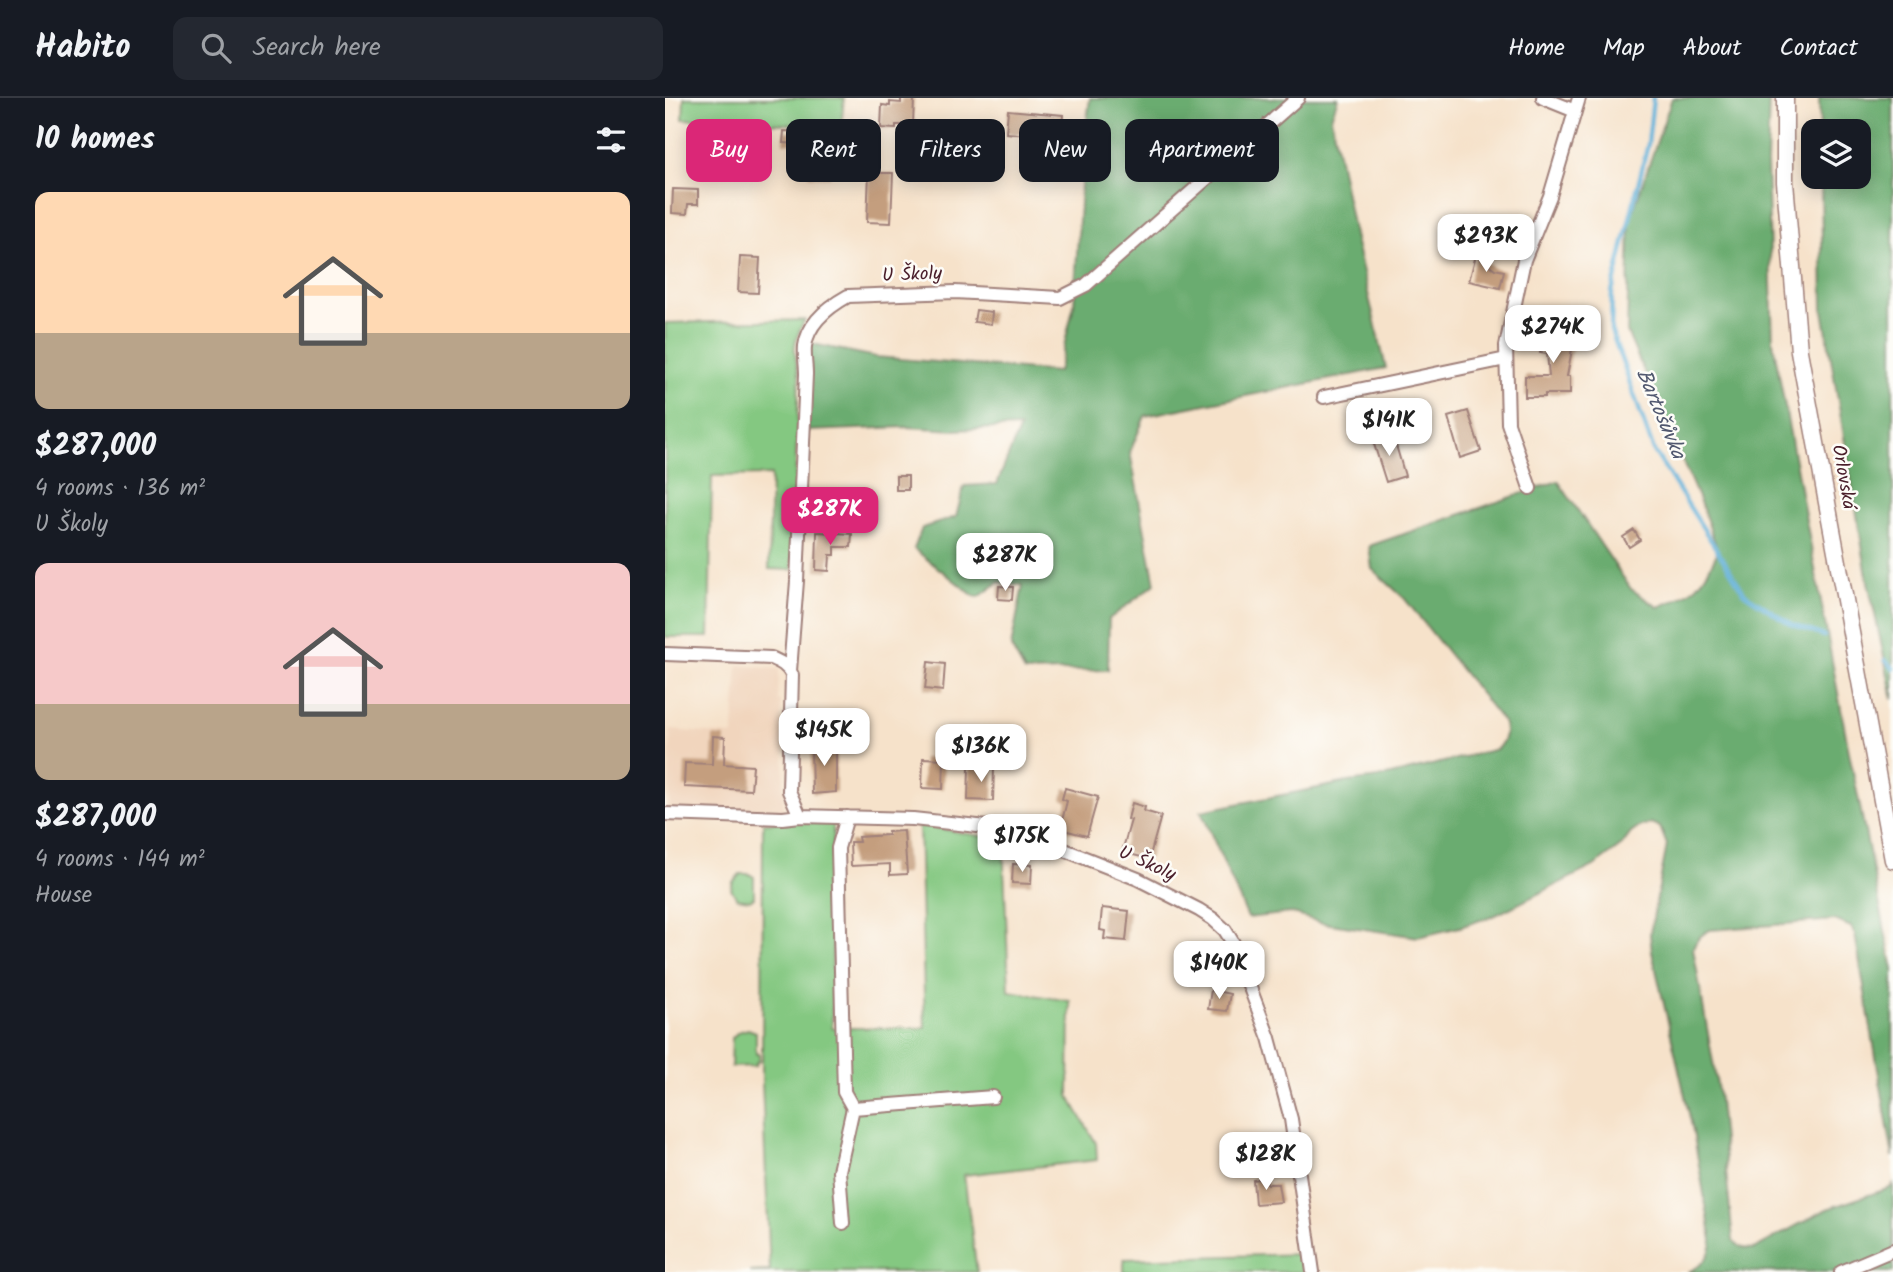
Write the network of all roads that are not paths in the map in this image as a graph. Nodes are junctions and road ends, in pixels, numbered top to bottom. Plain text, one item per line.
1 (1297, 98) edge
2 (1543, 98) edge
3 (1579, 98) edge
4 (1785, 98) edge
5 (1575, 111) junction
6 (1506, 359) junction
7 (1324, 397) dead end
8 (1530, 488) dead end
9 (665, 654) edge
10 (790, 671) junction
11 (665, 814) edge
12 (800, 816) junction
13 (847, 817) junction
14 (1893, 860) edge
15 (993, 1097) dead end
16 (853, 1108) junction
17 (843, 1223) dead end
18 (1893, 1250) edge
19 (1313, 1272) edge
20 (1841, 1272) edge

1 - 10 street, U Školy
2 - 5 street
3 - 5 street
4 - 14 street, Orlovská
5 - 6 street
6 - 7 street
6 - 8 street
9 - 10 street
10 - 12 street, U Školy
11 - 12 street
12 - 13 street, U Školy
13 - 16 street
13 - 19 street, U Školy
15 - 16 street
16 - 17 street
18 - 20 street

